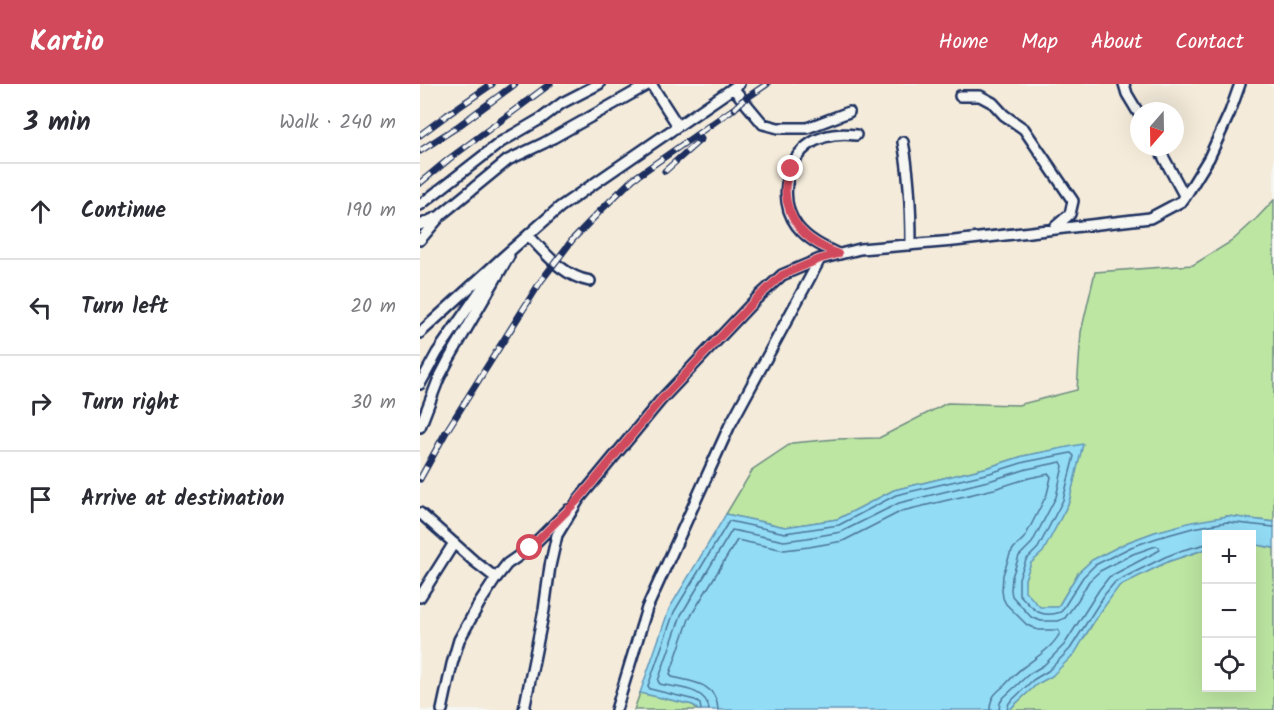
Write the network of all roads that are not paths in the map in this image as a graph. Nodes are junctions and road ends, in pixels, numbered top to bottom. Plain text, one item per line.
1 (599, 84) edge
2 (650, 84) edge
3 (1124, 84) edge
4 (1240, 84) edge
5 (736, 86) edge
6 (960, 96) dead end
7 (1132, 102) edge
8 (849, 112) dead end
9 (678, 126) junction
10 (856, 135) dead end
11 (903, 142) dead end
12 (1163, 156) edge
13 (1185, 196) junction
14 (420, 205) edge
15 (442, 214) junction
16 (420, 225) edge
17 (1055, 228) junction
18 (528, 235) junction
19 (420, 240) edge
20 (911, 245) junction
21 (515, 246) junction
22 (838, 254) junction
23 (505, 256) junction
24 (820, 259) junction
25 (590, 281) dead end
26 (420, 333) edge
27 (420, 384) edge
28 (420, 427) edge
29 (579, 499) junction
30 (420, 512) edge
31 (454, 543) junction
32 (496, 578) junction
33 (420, 597) edge
34 (442, 710) edge
35 (524, 710) edge
36 (616, 710) edge

1 - 14 lane
2 - 9 lane
2 - 15 lane
3 - 7 lane
4 - 13 lane
5 - 8 lane
5 - 9 lane
6 - 17 lane
9 - 18 lane
10 - 22 lane
11 - 20 lane
12 - 13 lane
13 - 17 lane
15 - 16 lane
15 - 19 lane
17 - 20 lane
18 - 21 lane
18 - 25 lane
20 - 22 lane
21 - 23 lane
21 - 28 lane
22 - 24 lane
23 - 26 lane
23 - 27 lane
24 - 29 lane
24 - 36 lane
29 - 32 lane
29 - 35 lane
30 - 31 lane
31 - 32 lane
31 - 33 lane
32 - 34 lane

